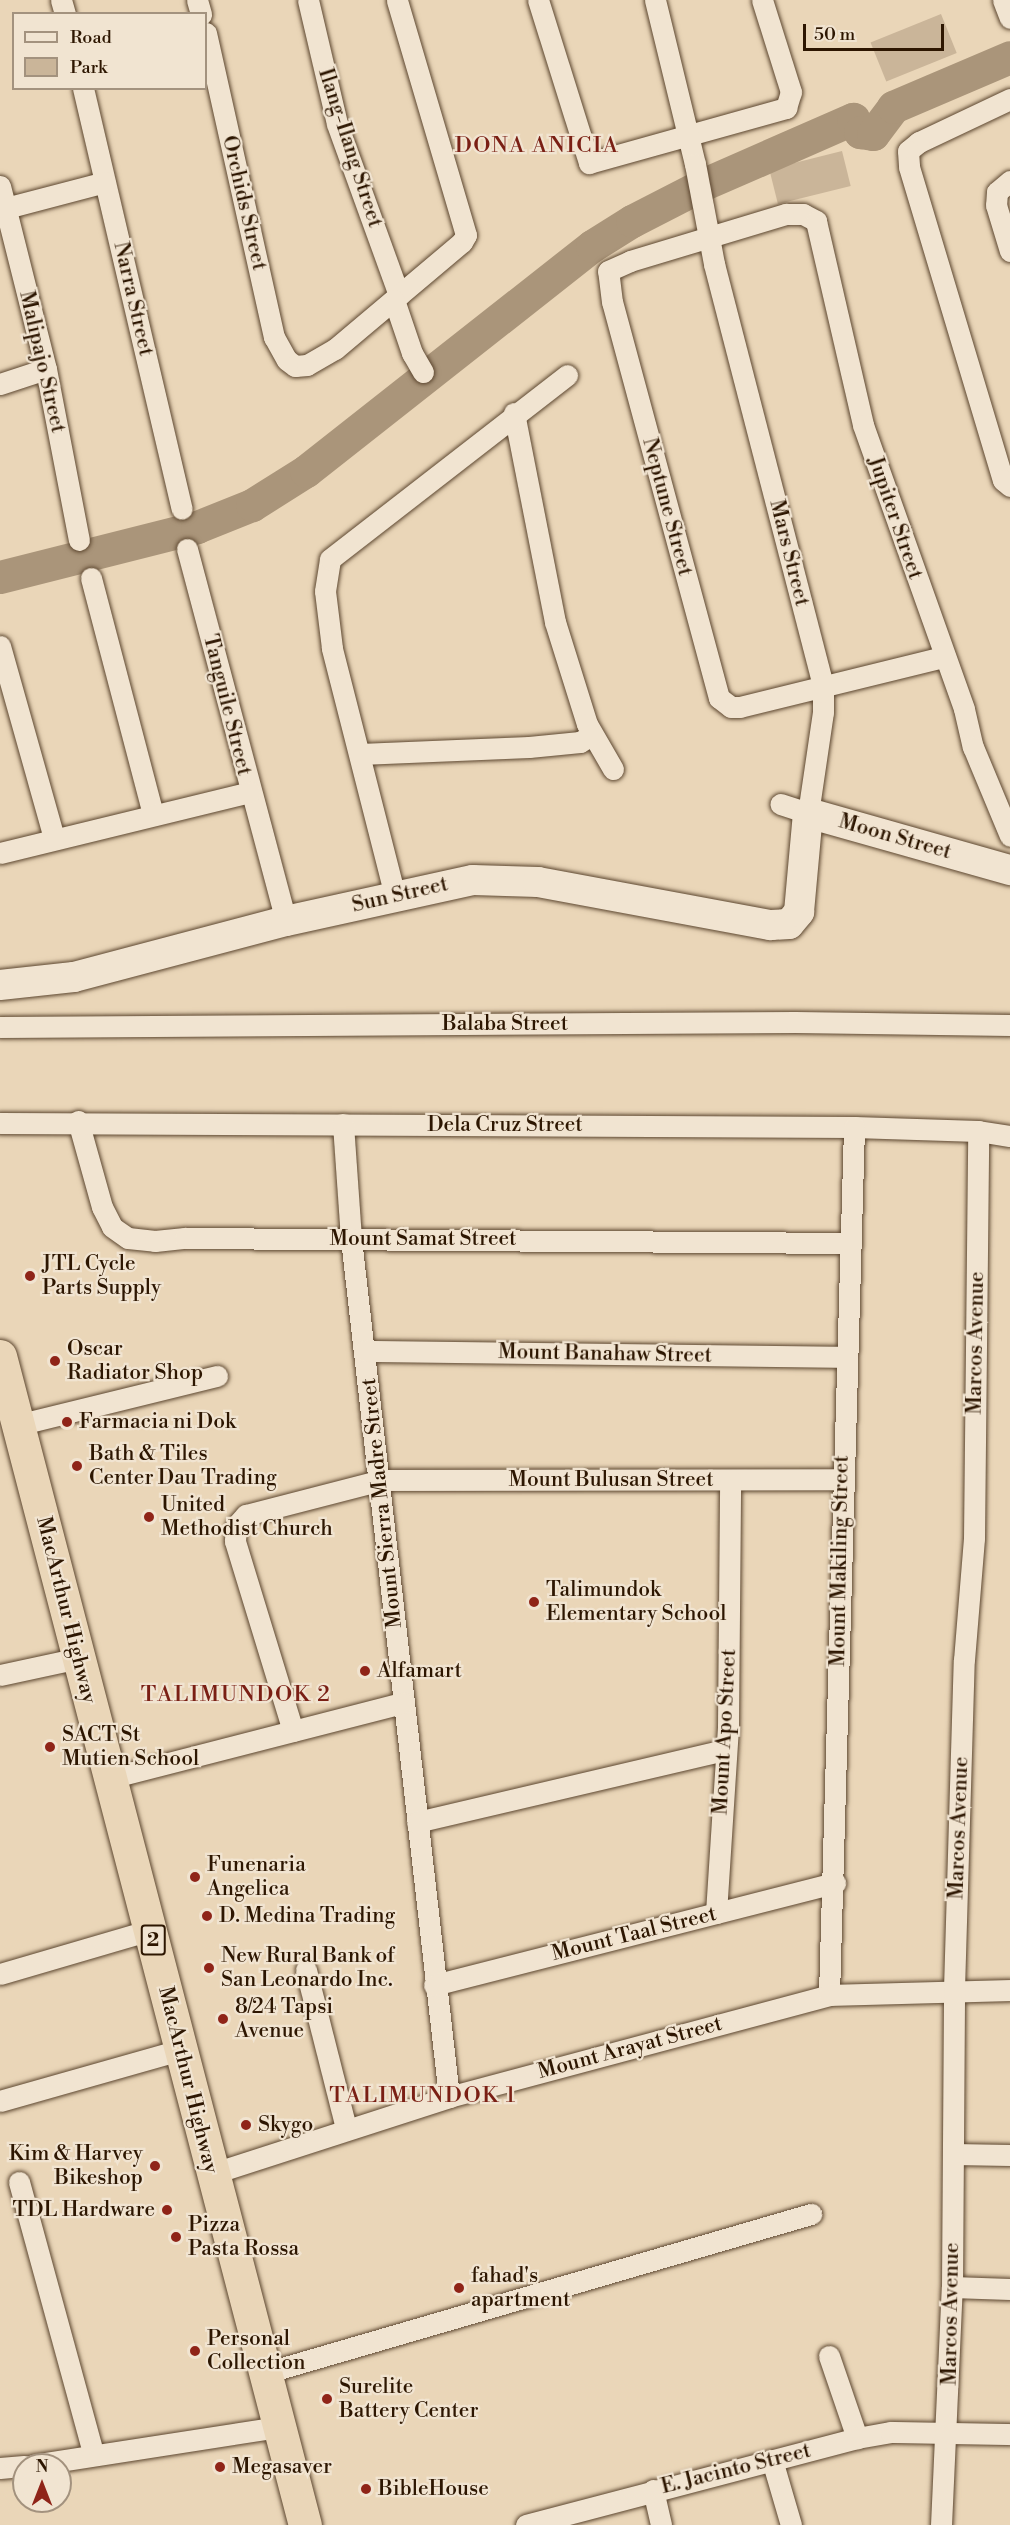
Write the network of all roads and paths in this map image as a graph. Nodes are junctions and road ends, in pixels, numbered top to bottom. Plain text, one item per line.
1 (308, 0) edge
2 (397, 0) edge
3 (538, 0) edge
4 (656, 0) edge
5 (762, 0) edge
6 (1004, 0) edge
7 (1010, 18) edge
8 (207, 37) edge
9 (83, 90) edge
10 (1010, 99) edge
11 (689, 135) junction
12 (1010, 181) edge
13 (105, 182) junction
14 (0, 186) edge
15 (6, 208) junction
16 (709, 237) junction
17 (1010, 251) edge
18 (397, 297) junction
19 (46, 369) junction
20 (423, 372) dead end
21 (567, 375) dead end
22 (0, 384) edge
23 (514, 412) junction
24 (1010, 486) edge
25 (182, 509) dead end
26 (78, 540) dead end
27 (187, 549) dead end
28 (92, 578) dead end
29 (0, 646) edge
30 (943, 657) junction
31 (823, 685) junction
32 (591, 735) junction
33 (360, 754) junction
34 (613, 769) dead end
35 (250, 792) junction
36 (780, 804) dead end
37 (808, 813) junction
38 (153, 814) junction
39 (1010, 836) edge
40 (54, 838) junction
41 (0, 853) edge
42 (1010, 870) edge
43 (395, 896) junction
44 (799, 912) joint
45 (286, 921) junction
46 (0, 985) edge
47 (1010, 1025) edge
48 (0, 1027) edge
49 (78, 1121) junction
50 (0, 1123) edge
51 (343, 1124) junction
52 (854, 1127) junction
53 (978, 1131) junction
54 (1010, 1136) edge
55 (351, 1239) junction
56 (850, 1243) junction
57 (366, 1351) junction
58 (0, 1356) edge
59 (845, 1357) junction
60 (217, 1376) dead end
61 (17, 1425) junction
62 (841, 1479) junction
63 (381, 1480) junction
64 (730, 1480) junction
65 (79, 1658) junction
66 (0, 1675) edge
67 (403, 1703) junction
68 (292, 1731) junction
69 (725, 1750) junction
70 (110, 1778) junction
71 (417, 1822) junction
72 (835, 1883) junction
73 (716, 1913) junction
74 (150, 1930) junction
75 (306, 1970) dead end
76 (0, 1974) edge
77 (434, 1985) junction
78 (954, 1989) junction
79 (1010, 1990) edge
80 (829, 1995) junction
81 (180, 2050) junction
82 (449, 2097) junction
83 (0, 2101) edge
84 (346, 2128) junction
85 (953, 2154) junction
86 (1010, 2155) edge
87 (211, 2174) junction
88 (19, 2182) dead end
89 (811, 2214) dead end
90 (952, 2287) junction
91 (1010, 2289) edge
92 (829, 2356) dead end
93 (264, 2373) junction
94 (279, 2427) junction
95 (948, 2433) junction
96 (1010, 2434) edge
97 (857, 2438) junction
98 (93, 2453) junction
99 (72, 2457) edge
100 (772, 2460) junction
101 (653, 2490) junction
102 (305, 2525) edge
103 (526, 2525) edge
104 (661, 2525) edge
105 (791, 2525) edge
106 (941, 2525) edge

1 - 18 street, Ilang-Ilang Street
2 - 18 street
3 - 11 street
4 - 11 street, Mars Street
5 - 11 street
6 - 7 street
8 - 18 street, Orchids Street
9 - 13 street, Narra Street
10 - 24 street
11 - 16 street, Mars Street
12 - 17 street
13 - 15 street
13 - 25 street, Narra Street
14 - 15 street, Malipajo Street
15 - 19 street, Malipajo Street
16 - 30 street, Jupiter Street
16 - 31 street, Mars Street
16 - 31 street, Neptune Street
18 - 20 street, Ilang-Ilang Street
19 - 22 street
19 - 26 street, Malipajo Street
21 - 23 street
23 - 32 street
23 - 33 street
27 - 35 street, Tanguile Street
28 - 38 street
29 - 40 street
30 - 31 street
30 - 39 street, Jupiter Street
31 - 37 street, Mars Street
32 - 33 street
32 - 34 street
33 - 43 street
35 - 38 street
35 - 45 street, Tanguile Street
36 - 37 street, Moon Street
37 - 42 street, Moon Street
37 - 44 street, Mars Street
38 - 40 street
40 - 41 street
43 - 44 street, Sun Street
43 - 45 street, Sun Street
45 - 46 street, Sun Street
47 - 48 street, Balaba Street
49 - 50 street, Dela Cruz Street
49 - 51 street, Dela Cruz Street
49 - 55 street, Mount Samat Street
51 - 52 street, Dela Cruz Street
51 - 55 street, Mount Sierra Madre Street
52 - 53 street, Dela Cruz Street
52 - 56 street, Mount Makiling Street
53 - 54 street, Dela Cruz Street
53 - 78 street, Marcos Avenue
55 - 56 street, Mount Samat Street
55 - 57 street, Mount Sierra Madre Street
56 - 59 street, Mount Makiling Street
57 - 59 street, Mount Banahaw Street
57 - 63 street, Mount Sierra Madre Street
58 - 61 highway, MacArthur Highway / 2
59 - 62 street, Mount Makiling Street
60 - 61 street
61 - 65 highway, MacArthur Highway / 2
62 - 64 street, Mount Bulusan Street
62 - 72 street, Mount Makiling Street
63 - 64 street, Mount Bulusan Street
63 - 67 street, Mount Sierra Madre Street
63 - 68 street, Mount Bulusan Street
64 - 69 street, Mount Apo Street
65 - 66 street
65 - 70 highway, MacArthur Highway / 2
67 - 68 street
67 - 71 street, Mount Sierra Madre Street
68 - 70 street
69 - 71 street
69 - 73 street, Mount Apo Street
70 - 74 highway, MacArthur Highway / 2
71 - 77 street, Mount Sierra Madre Street
72 - 73 street, Mount Taal Street
72 - 80 street, Mount Makiling Street
73 - 77 street, Mount Taal Street
74 - 76 street
74 - 81 highway, MacArthur Highway / 2
75 - 84 street
77 - 82 street, Mount Sierra Madre Street
78 - 79 street, Mount Arayat Street
78 - 80 street, Mount Arayat Street
78 - 85 street, Marcos Avenue
80 - 82 street, Mount Arayat Street
81 - 83 street
81 - 87 highway, MacArthur Highway / 2
82 - 84 street, Mount Arayat Street
84 - 87 street, Mount Arayat Street
85 - 86 street
85 - 90 street, Marcos Avenue
87 - 93 highway, MacArthur Highway / 2
88 - 98 street
89 - 93 street
90 - 91 street
90 - 95 street, Marcos Avenue
92 - 97 street
93 - 94 highway, MacArthur Highway / 2
94 - 98 street
94 - 102 highway, MacArthur Highway / 2
95 - 96 street, E. Jacinto Street
95 - 97 street, E. Jacinto Street
95 - 106 street, Marcos Avenue
97 - 100 street, E. Jacinto Street
98 - 99 street
100 - 101 street, E. Jacinto Street
100 - 105 street
101 - 103 street, E. Jacinto Street
101 - 104 street

